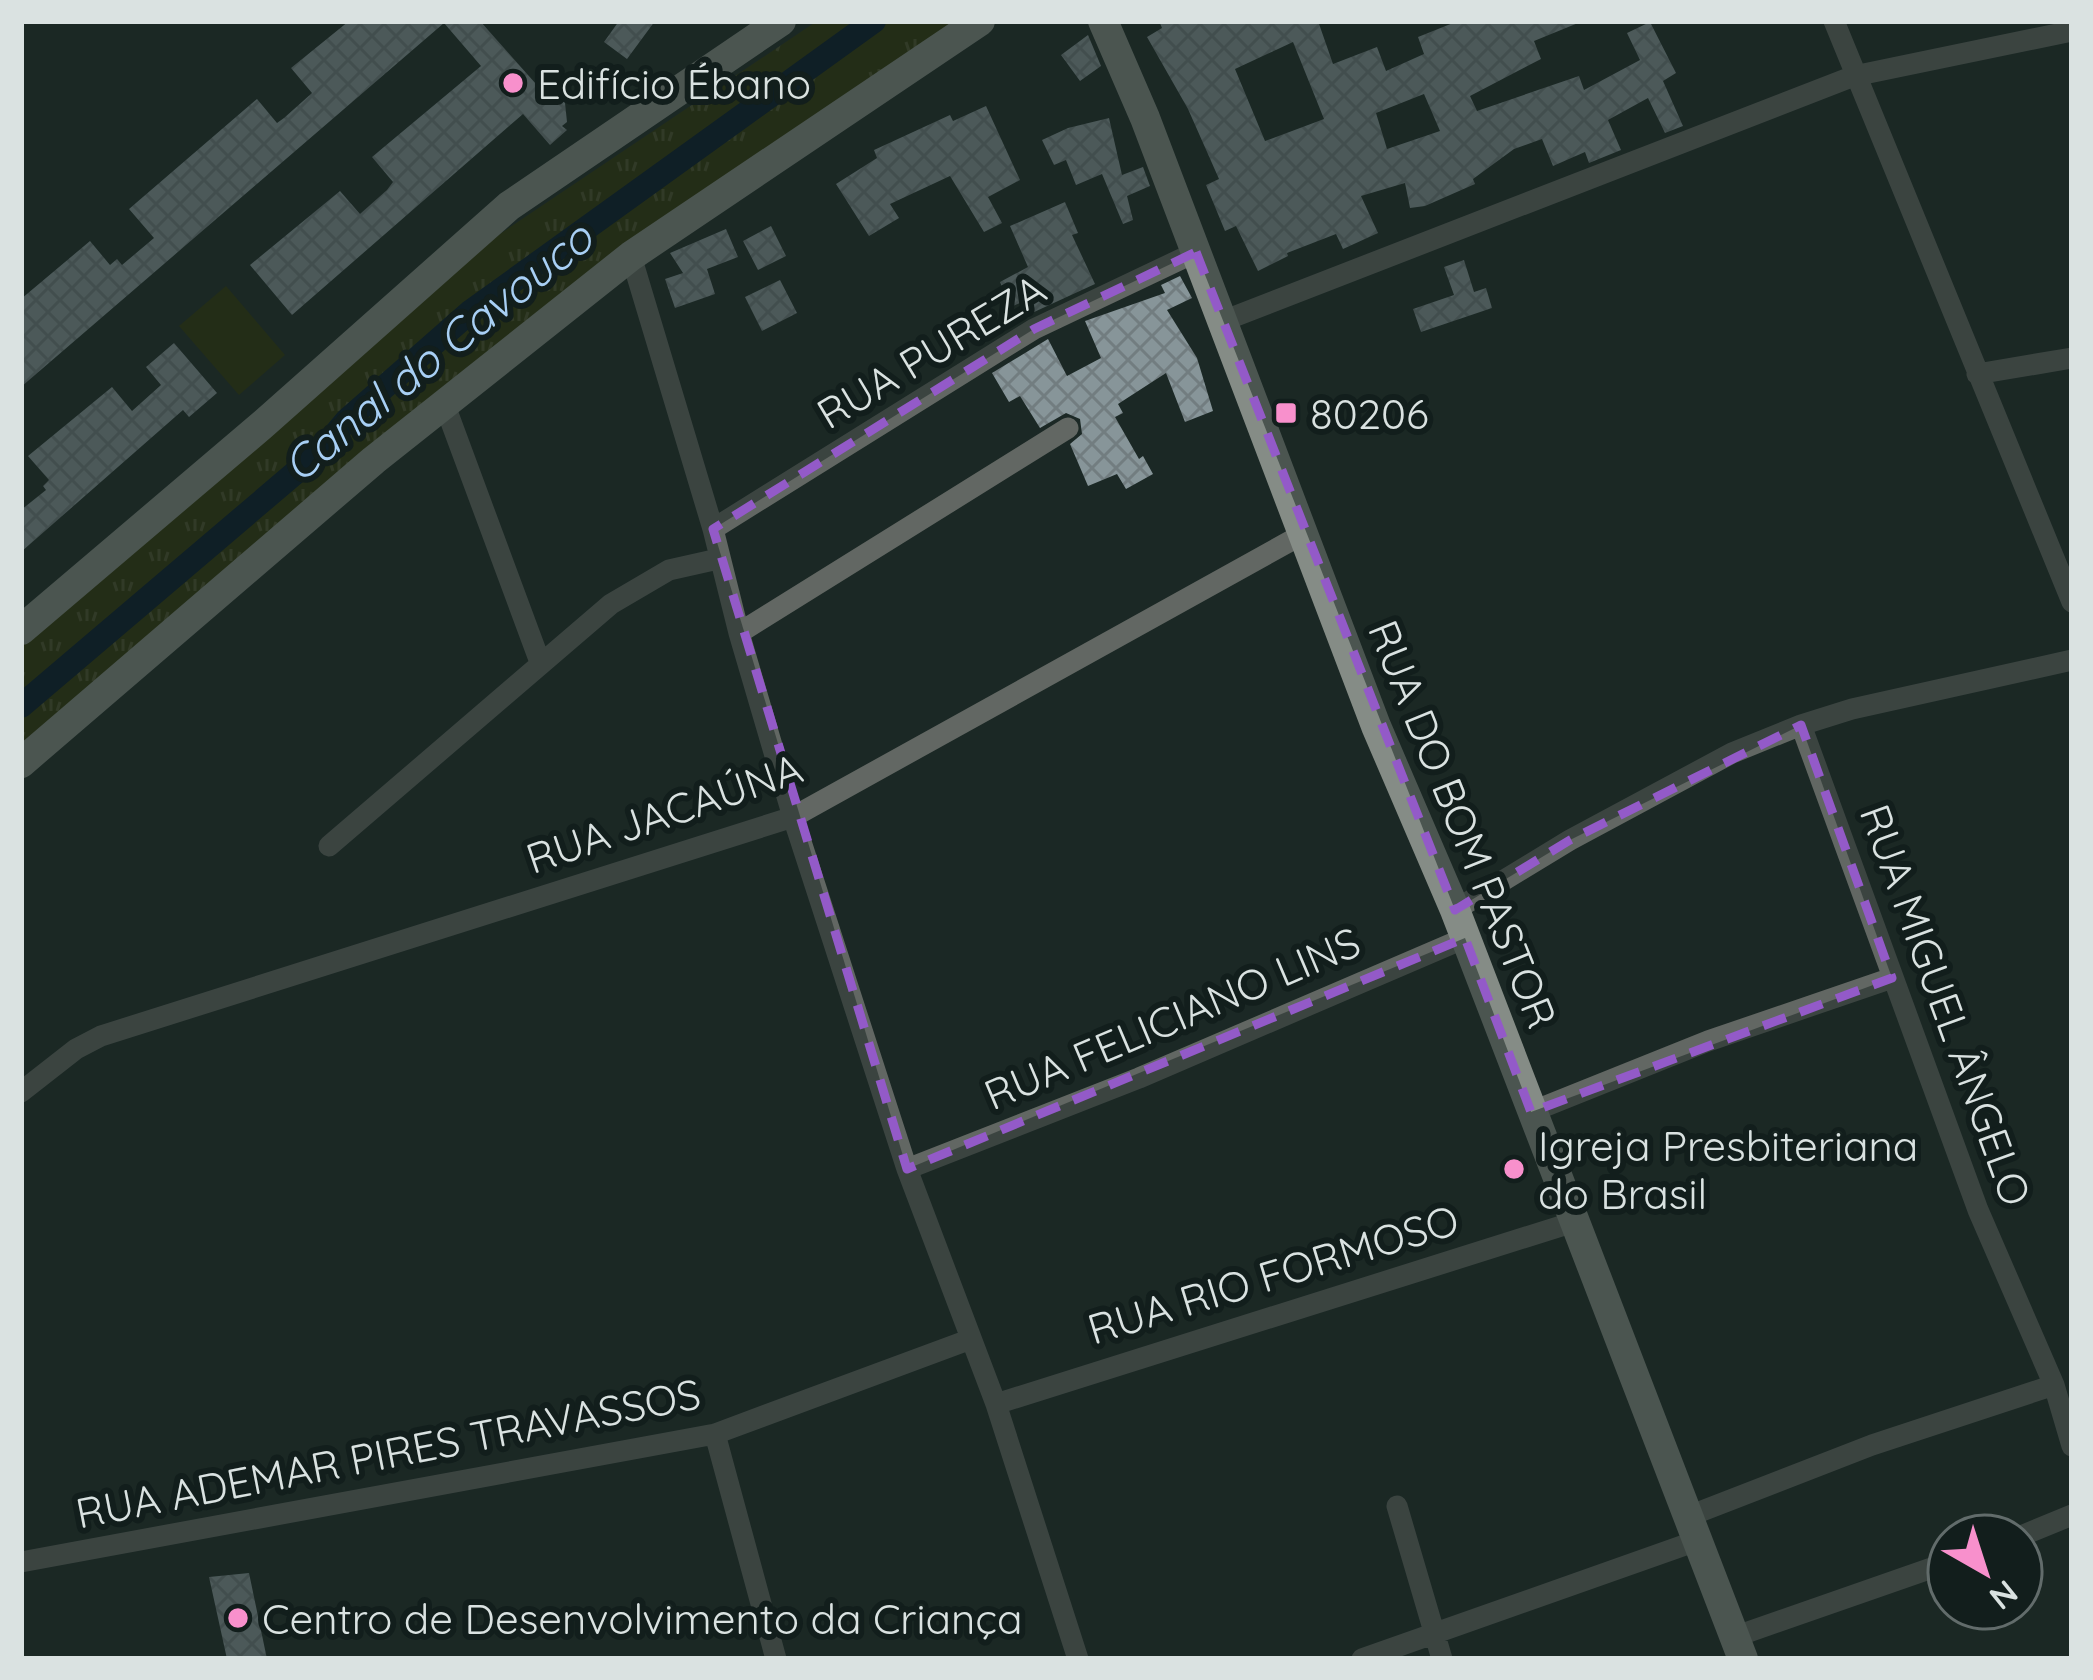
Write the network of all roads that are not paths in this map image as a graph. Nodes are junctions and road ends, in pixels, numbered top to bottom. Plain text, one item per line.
1 (781, 21) edge
2 (980, 21) edge
3 (1103, 21) edge
4 (1834, 21) edge
5 (2072, 31) edge
6 (1854, 76) junction
7 (1196, 252) junction
8 (631, 256) junction
9 (1223, 322) junction
10 (2072, 358) edge
11 (1977, 374) junction
12 (444, 403) junction
13 (1068, 428) dead end
14 (713, 529) junction
15 (1303, 534) junction
16 (718, 559) junction
17 (2072, 602) edge
18 (21, 630) edge
19 (739, 633) junction
20 (2072, 660) edge
21 (540, 662) junction
22 (1801, 725) junction
23 (21, 763) edge
24 (793, 818) junction
25 (329, 846) dead end
26 (1460, 924) junction
27 (1892, 979) junction
28 (21, 1092) edge
29 (1531, 1112) junction
30 (908, 1169) junction
31 (1574, 1222) junction
32 (971, 1339) junction
33 (2054, 1385) junction
34 (996, 1404) junction
35 (715, 1434) junction
36 (2072, 1446) edge
37 (1397, 1506) dead end
38 (1694, 1528) junction
39 (21, 1562) edge
40 (1925, 1572) edge
41 (1434, 1636) junction
42 (1738, 1648) edge
43 (776, 1659) edge
44 (1078, 1659) edge
45 (1362, 1659) edge
46 (1442, 1659) edge

1 - 18 street
2 - 8 street
3 - 7 street, RUA DO BOM PASTOR
4 - 6 street
5 - 6 street
6 - 9 street
6 - 11 street
7 - 9 street, RUA DO BOM PASTOR
7 - 14 street, RUA PUREZA
8 - 12 street
8 - 14 street
9 - 15 street, RUA DO BOM PASTOR
10 - 11 street
11 - 17 street
12 - 21 street
12 - 23 street
13 - 19 street
14 - 16 street
15 - 24 street, RUA JACAÚNA
15 - 26 street, RUA DO BOM PASTOR
16 - 19 street
16 - 21 street
19 - 24 street
20 - 22 street, RUA FELICIANO LINS
21 - 25 street
22 - 26 street, RUA FELICIANO LINS
22 - 27 street, RUA MIGUEL ÂNGELO
24 - 28 street, RUA JACAÚNA
24 - 30 street
26 - 29 street, RUA DO BOM PASTOR
26 - 30 street, RUA FELICIANO LINS
27 - 29 street
27 - 33 street, RUA MIGUEL ÂNGELO
29 - 31 street, RUA DO BOM PASTOR
30 - 32 street
31 - 34 street, RUA RIO FORMOSO
31 - 38 street, RUA DO BOM PASTOR
32 - 34 street
32 - 35 street, RUA ADEMAR PIRES TRAVASSOS
33 - 36 street, RUA MIGUEL ÂNGELO
33 - 38 street
34 - 44 street
35 - 39 street, RUA ADEMAR PIRES TRAVASSOS
35 - 43 street
37 - 41 street
38 - 41 street
38 - 42 street, RUA DO BOM PASTOR
40 - 42 street
41 - 45 street
41 - 46 street

